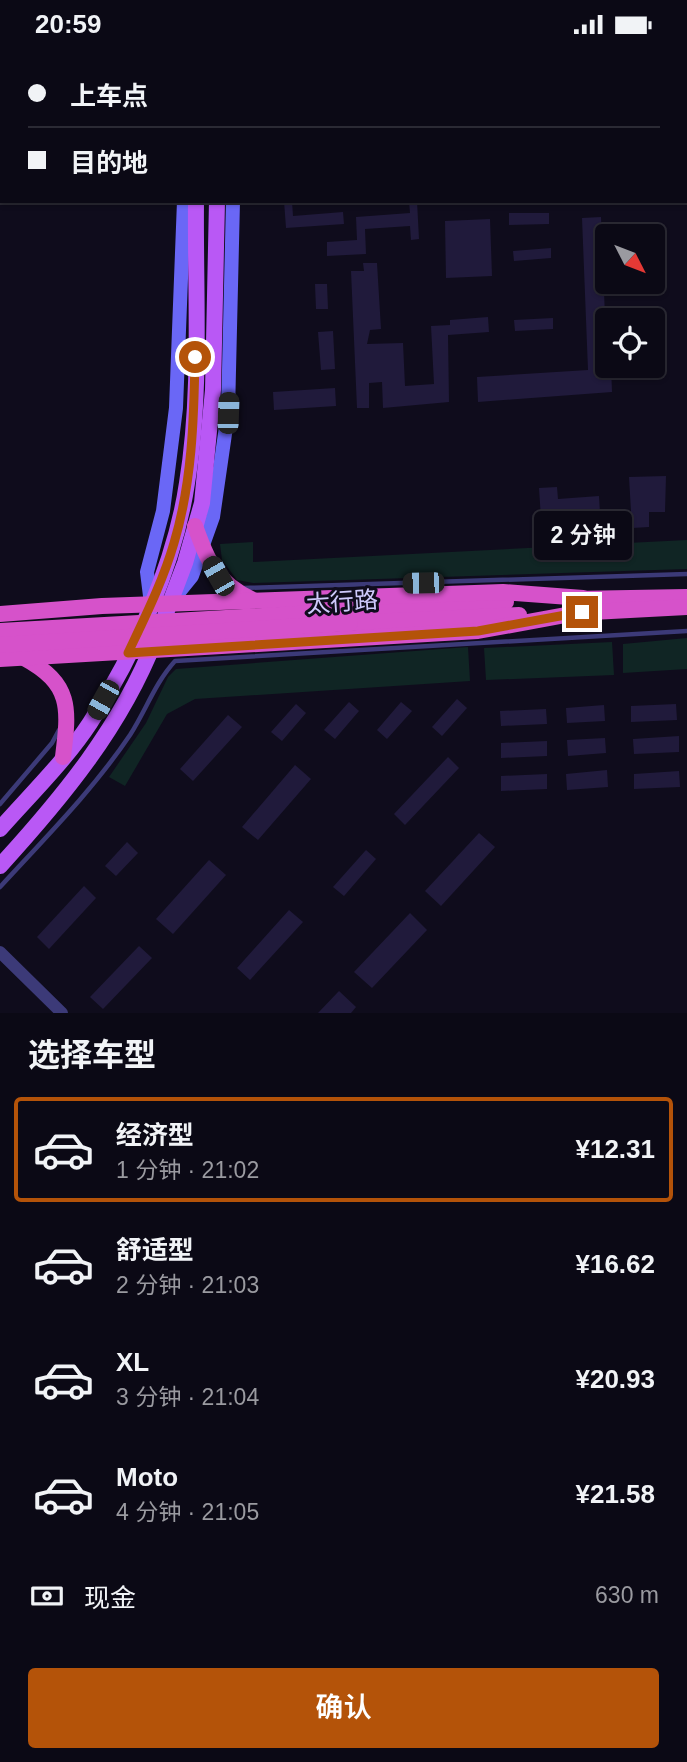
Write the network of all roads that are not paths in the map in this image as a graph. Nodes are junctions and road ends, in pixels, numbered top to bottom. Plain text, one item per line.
1 (184, 203) edge
2 (196, 203) edge
3 (217, 203) edge
4 (233, 203) edge
5 (195, 526) junction
6 (203, 545) junction
7 (687, 574) edge
8 (229, 589) junction
9 (687, 597) edge
10 (256, 601) junction
11 (151, 604) junction
12 (170, 604) junction
13 (582, 605) junction
14 (687, 607) edge
15 (0, 614) edge
16 (350, 617) junction
17 (0, 631) edge
18 (687, 631) edge
19 (0, 645) edge
20 (151, 652) junction
21 (128, 653) junction
22 (24, 658) junction
23 (0, 659) edge
24 (63, 695) junction
25 (63, 757) junction
26 (0, 804) edge
27 (0, 829) edge
28 (0, 866) edge
29 (0, 887) edge
30 (0, 952) edge
31 (62, 1013) edge

1 - 11 main road
2 - 11 main road
3 - 5 main road
4 - 6 main road
5 - 6 highway
5 - 12 main road
6 - 8 highway
6 - 12 main road
7 - 8 lane
8 - 10 highway
9 - 13 highway, 太行路
10 - 12 highway
10 - 13 highway
11 - 12 highway
11 - 15 highway
11 - 21 main road
12 - 20 main road
13 - 14 highway, 太行路
13 - 16 highway, 太行路
13 - 20 highway
16 - 17 highway, 太行路, bridge
16 - 19 highway, 太行路, bridge
18 - 29 lane
20 - 21 highway
20 - 28 main road
21 - 22 highway
21 - 25 main road
22 - 23 highway
22 - 24 highway
24 - 25 highway
24 - 26 lane
25 - 27 main road
30 - 31 street

